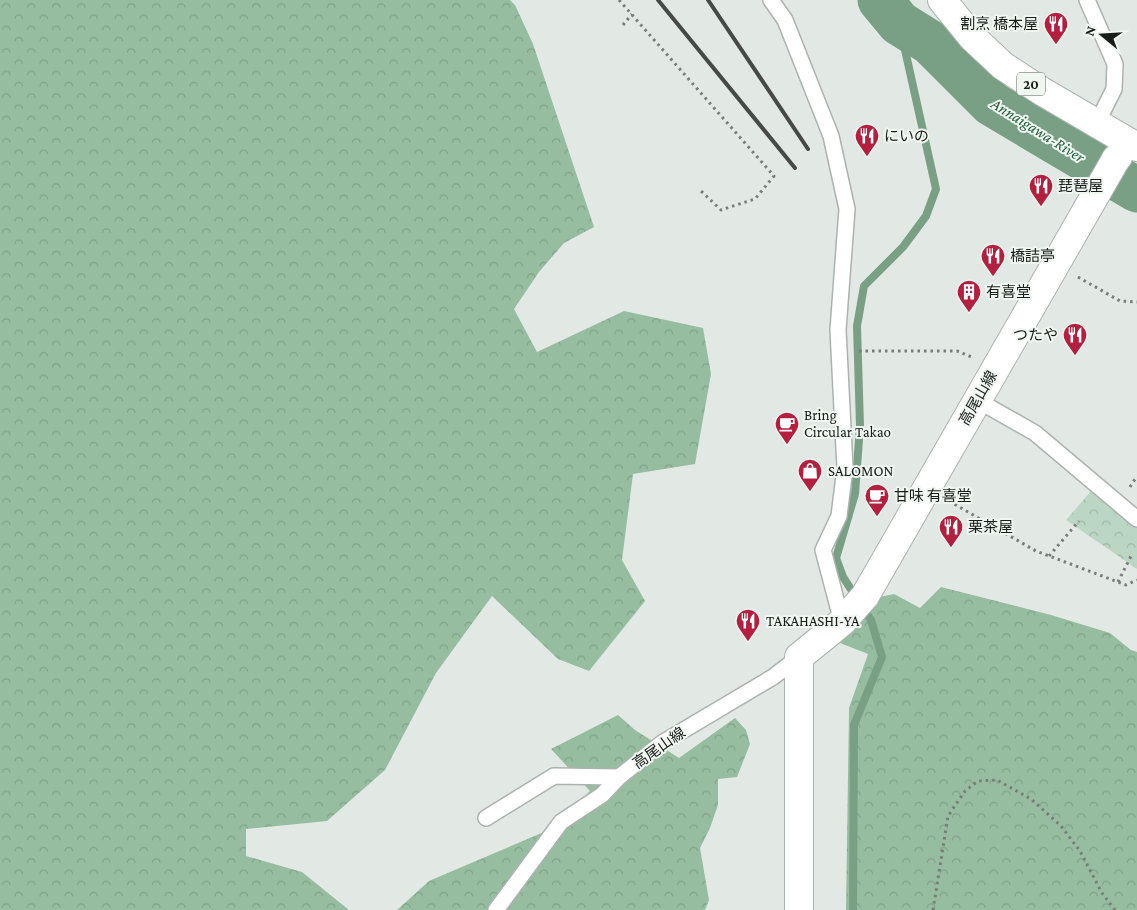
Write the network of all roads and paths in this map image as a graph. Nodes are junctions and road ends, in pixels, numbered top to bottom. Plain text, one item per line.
1 (619, 0) edge
2 (771, 0) edge
3 (942, 0) edge
4 (1088, 0) edge
5 (632, 14) junction
6 (623, 25) dead end
7 (1097, 123) junction
8 (1124, 151) edge
9 (700, 190) dead end
10 (1056, 264) junction
11 (1137, 302) edge
12 (875, 351) dead end
13 (996, 367) junction
14 (977, 400) junction
15 (926, 488) junction
16 (1137, 519) edge
17 (1079, 521) dead end
18 (1132, 554) dead end
19 (1049, 556) junction
20 (1137, 580) edge
21 (1118, 582) junction
22 (852, 610) junction
23 (799, 658) junction
24 (619, 777) junction
25 (486, 818) dead end
26 (496, 910) edge
27 (799, 910) edge
28 (934, 910) edge
29 (1115, 910) edge

1 - 5 path
2 - 22 lane
3 - 7 main road, 20
4 - 7 lane
5 - 6 path
5 - 9 path
7 - 8 main road, 20
8 - 10 main road, 高尾山線
10 - 11 path
10 - 13 main road, 高尾山線
12 - 13 path
13 - 14 main road, 高尾山線
14 - 15 main road, 高尾山線
14 - 16 lane
15 - 19 path
15 - 22 main road, 高尾山線
17 - 19 path
18 - 21 path
19 - 21 path
20 - 21 path
22 - 23 main road, 高尾山線
23 - 24 lane, 高尾山線
23 - 27 main road
24 - 25 lane
24 - 26 lane, 高尾山線
28 - 29 path

